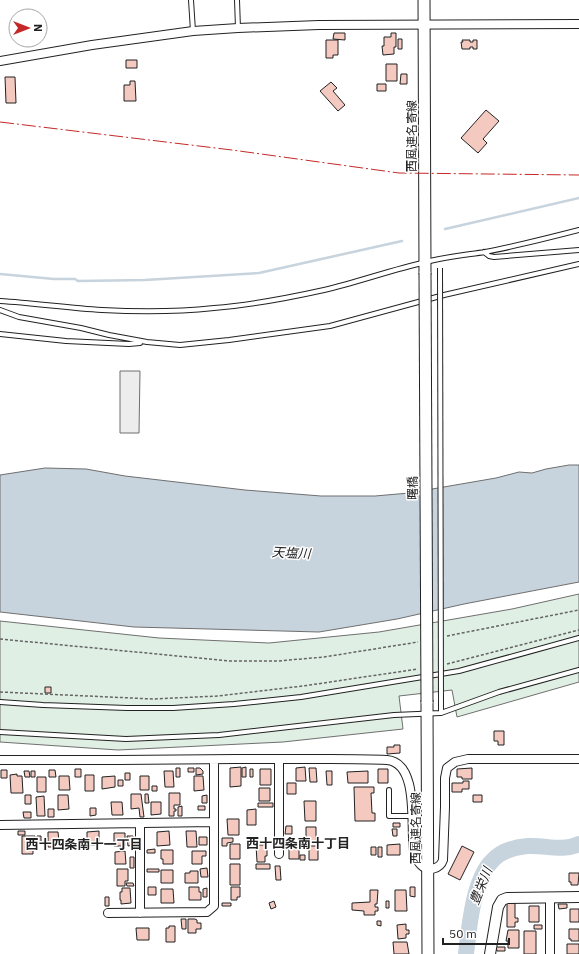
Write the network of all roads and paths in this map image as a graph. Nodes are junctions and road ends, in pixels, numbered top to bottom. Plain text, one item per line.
1 (191, 0) edge
2 (237, 0) edge
3 (424, 0) edge
4 (424, 24) junction
5 (579, 24) edge
6 (238, 28) junction
7 (193, 32) junction
8 (0, 62) edge
9 (579, 230) edge
10 (579, 250) edge
11 (484, 252) junction
12 (440, 258) junction
13 (579, 264) edge
14 (424, 267) junction
15 (0, 301) edge
16 (0, 310) edge
17 (0, 334) edge
18 (147, 342) junction
19 (579, 610) edge
20 (579, 630) edge
21 (447, 636) dead end
22 (579, 638) edge
23 (0, 639) edge
24 (420, 642) dead end
25 (442, 664) dead end
26 (420, 668) dead end
27 (579, 670) edge
28 (0, 692) edge
29 (0, 702) edge
30 (427, 708) junction
31 (441, 713) junction
32 (0, 732) edge
33 (279, 759) junction
34 (579, 759) edge
35 (0, 760) edge
36 (214, 760) junction
37 (388, 790) dead end
38 (412, 816) junction
39 (214, 822) junction
40 (140, 823) junction
41 (0, 825) edge
42 (279, 854) dead end
43 (428, 869) junction
44 (550, 898) junction
45 (579, 898) edge
46 (108, 913) dead end
47 (140, 913) junction
48 (428, 954) edge
49 (490, 954) edge
50 (550, 954) edge

1 - 7 lane
2 - 6 lane
3 - 4 main road, 西風連名寄線
4 - 5 street
4 - 6 street
4 - 14 main road, 西風連名寄線
6 - 7 street
7 - 8 street
9 - 11 lane
10 - 11 lane
11 - 12 lane
12 - 14 lane
12 - 31 lane, bridge
13 - 18 lane
14 - 15 lane
14 - 30 main road, 曙橋, bridge
16 - 18 lane
17 - 18 lane
19 - 21 path
20 - 25 path
22 - 29 lane
23 - 24 path
26 - 28 path
27 - 31 lane
30 - 31 lane
30 - 32 lane
30 - 43 main road, 西風連名寄線
33 - 36 street
33 - 38 street
33 - 42 street
34 - 43 street
35 - 36 street
36 - 39 street
37 - 38 lane
38 - 43 street
39 - 40 street
39 - 47 street
40 - 41 street
40 - 47 street
43 - 48 main road, 西風連名寄線
44 - 45 street
44 - 49 street
44 - 50 street
46 - 47 street

